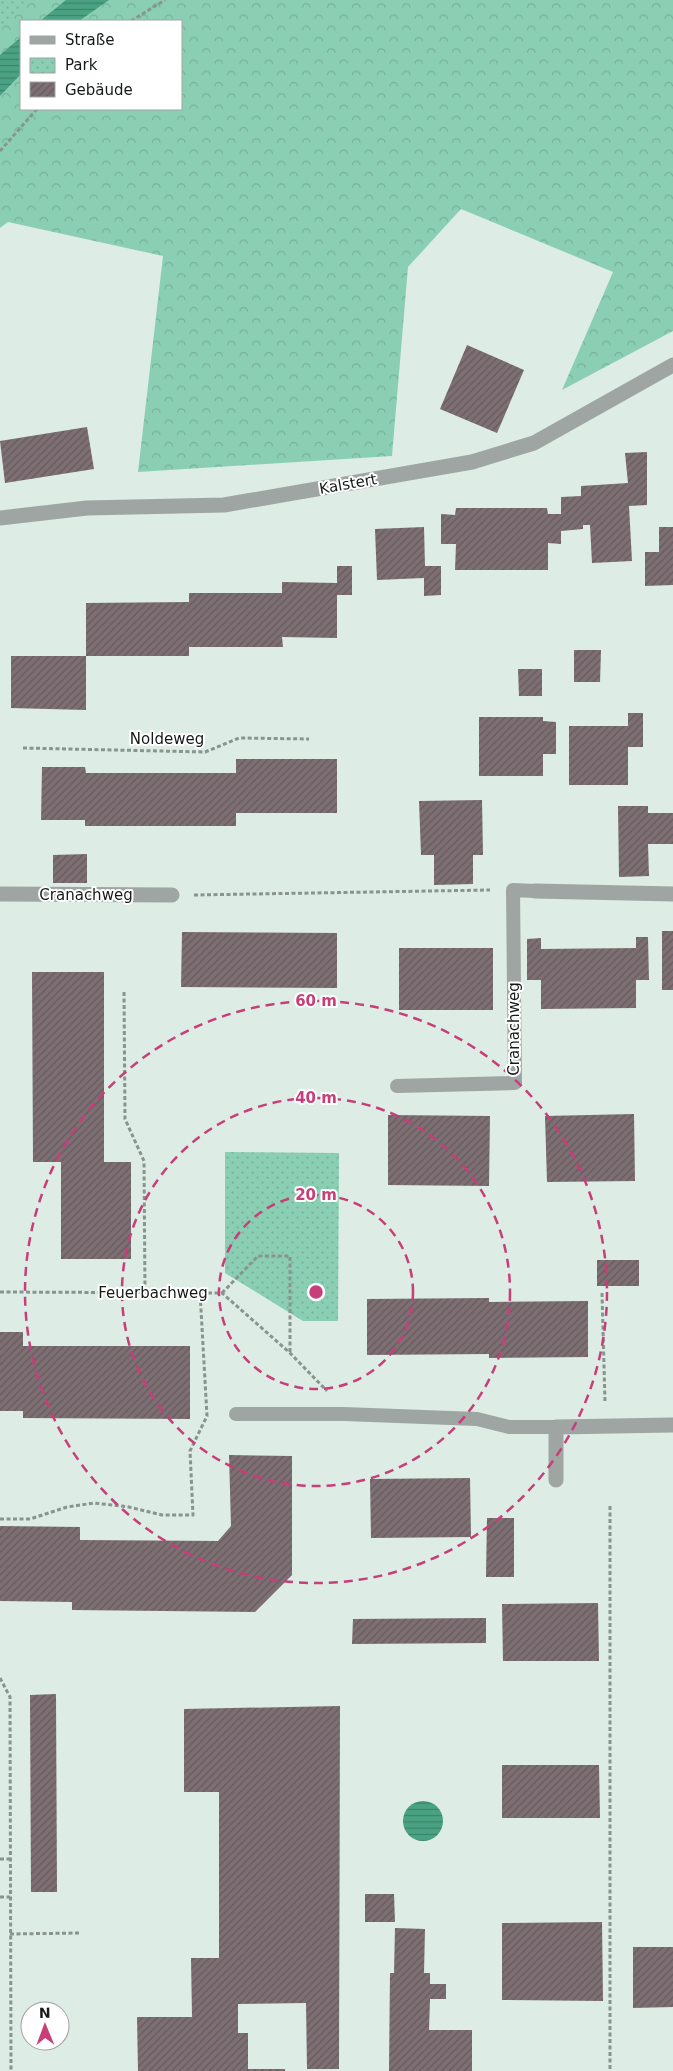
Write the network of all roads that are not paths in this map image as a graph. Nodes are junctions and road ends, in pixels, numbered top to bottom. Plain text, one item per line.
1 (673, 365) edge
2 (0, 518) edge
3 (535, 891) joint
4 (0, 894) edge
5 (673, 894) edge
6 (172, 895) road end
7 (397, 1086) dead end
8 (236, 1414) dead end
9 (673, 1425) edge
10 (556, 1427) junction
11 (556, 1480) dead end

1 - 2 street, Kalstert
3 - 5 street
3 - 7 lane, Cranachweg
4 - 6 street, Cranachweg
8 - 10 lane
9 - 10 street
10 - 11 street

